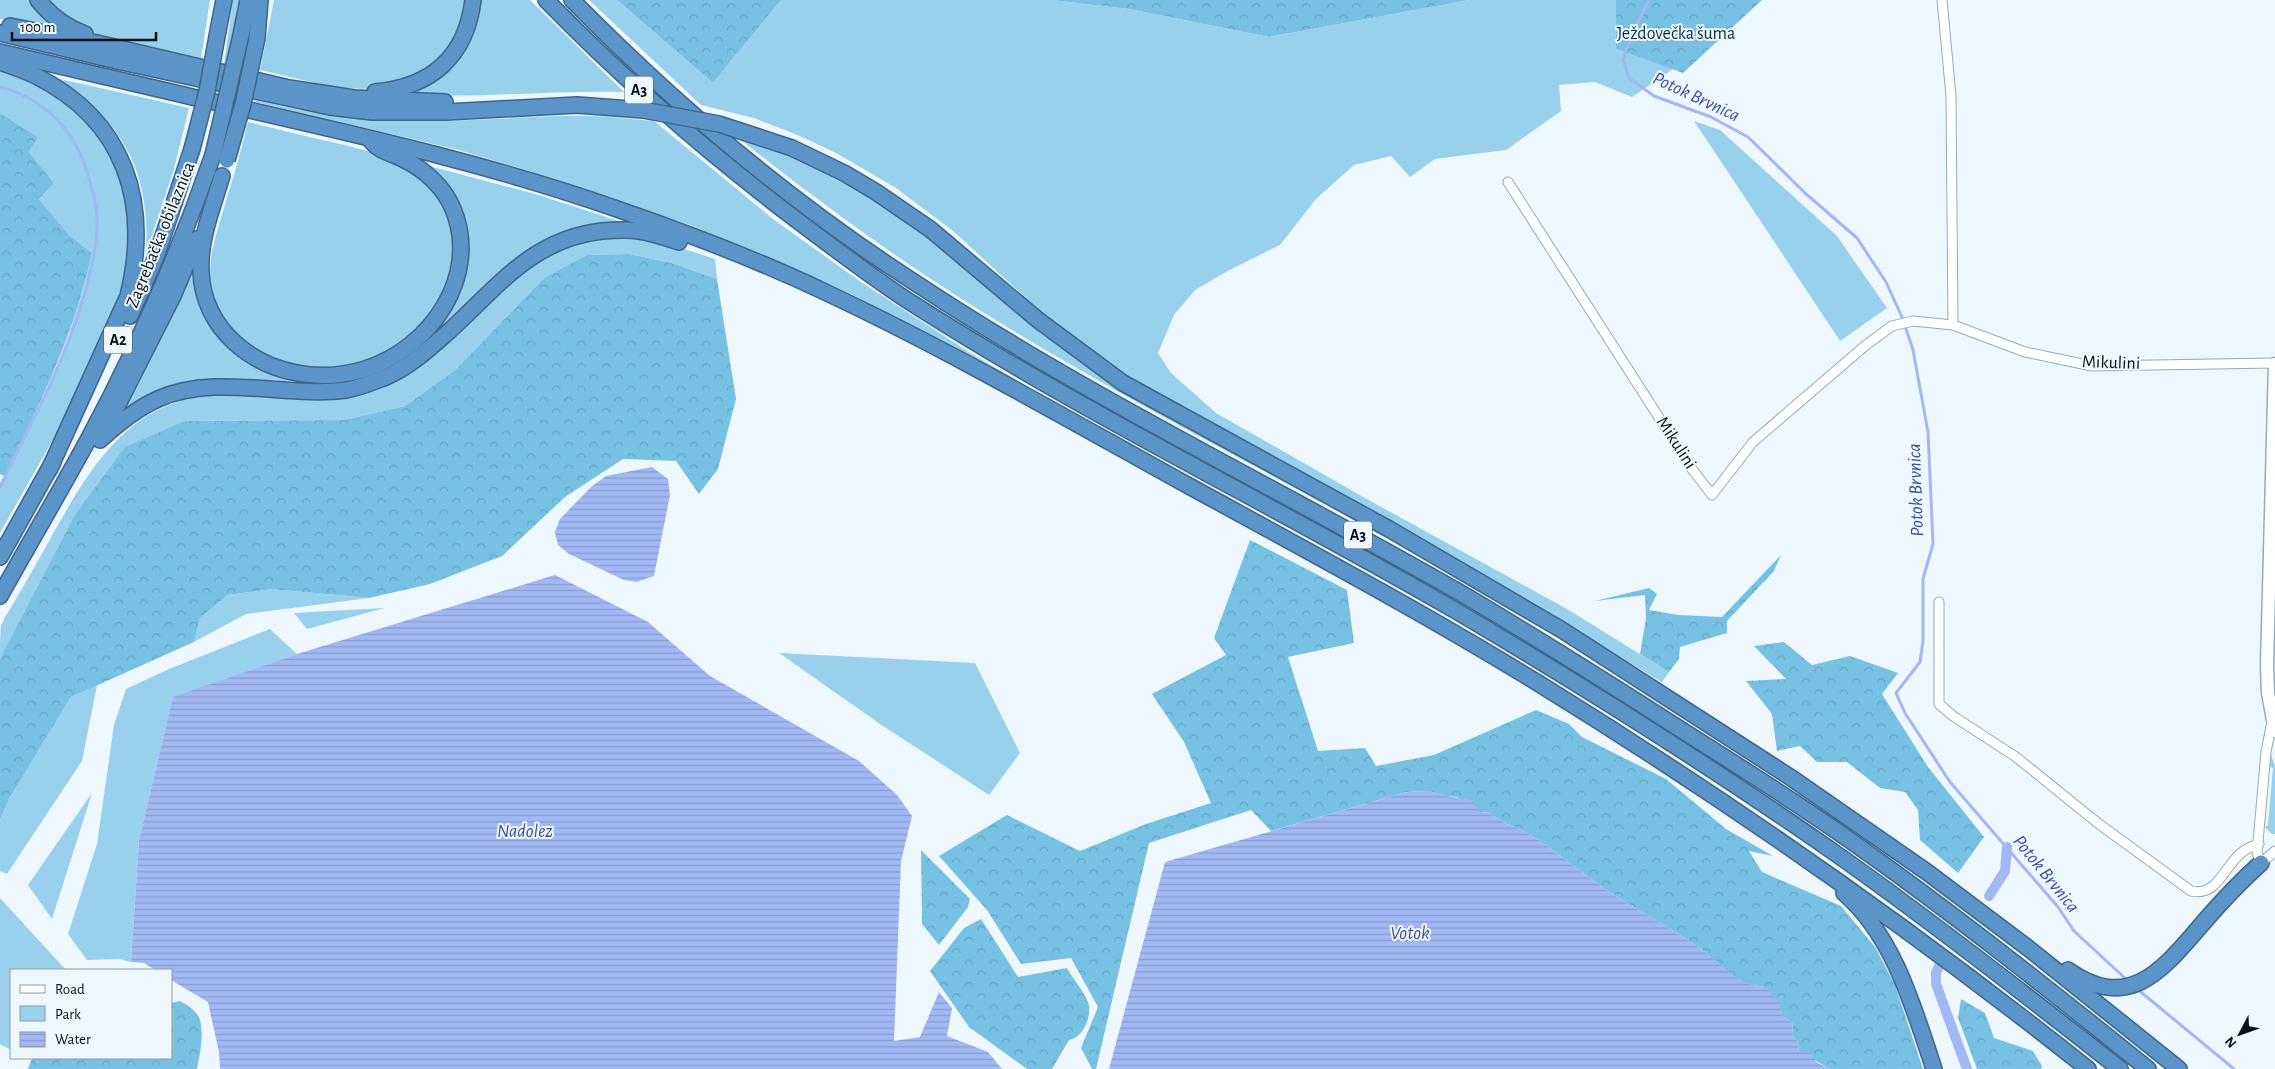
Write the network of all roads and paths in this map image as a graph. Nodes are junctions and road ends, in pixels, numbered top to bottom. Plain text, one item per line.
1 (38, 0) edge
2 (216, 0) edge
3 (224, 0) edge
4 (248, 0) edge
5 (260, 0) edge
6 (266, 0) edge
7 (473, 0) edge
8 (546, 0) edge
9 (572, 0) edge
10 (1942, 0) edge
11 (0, 24) edge
12 (218, 31) junction
13 (0, 33) edge
14 (257, 36) junction
15 (121, 49) junction
16 (0, 52) edge
17 (0, 62) edge
18 (315, 91) junction
19 (492, 110) junction
20 (368, 137) junction
21 (220, 157) junction
22 (222, 176) junction
23 (1508, 182) dead end
24 (751, 260) junction
25 (1953, 325) junction
26 (2275, 363) edge
27 (2274, 420) edge
28 (100, 440) junction
29 (49, 470) junction
30 (33, 536) junction
31 (0, 557) edge
32 (0, 596) edge
33 (1939, 602) dead end
34 (2274, 725) edge
35 (2259, 844) junction
36 (2275, 850) edge
37 (1800, 853) junction
38 (2261, 863) junction
39 (2028, 948) junction
40 (1934, 1069) edge
41 (2088, 1069) edge
42 (2120, 1069) edge
43 (2148, 1069) edge
44 (2179, 1069) edge

1 - 15 highway
2 - 12 highway
3 - 12 highway
4 - 21 highway, Zagrebačka obilaznica / A2, bridge
5 - 14 highway
6 - 14 highway
7 - 18 highway
8 - 42 highway, A3
9 - 43 highway, A3
10 - 25 street
11 - 15 highway
12 - 29 highway, Zagrebačka obilaznica / A2, bridge
13 - 19 highway
14 - 21 highway, bridge
15 - 18 highway
16 - 20 highway
17 - 29 highway
18 - 19 highway
19 - 39 highway, bridge
20 - 22 highway
20 - 24 highway
21 - 22 highway
21 - 30 highway, Zagrebačka obilaznica / A2
22 - 28 highway
23 - 25 street, Mikulini
24 - 28 highway
24 - 37 highway
25 - 26 street, Mikulini
26 - 27 main road
27 - 34 main road
28 - 30 highway
29 - 31 highway, Zagrebačka obilaznica / A2
30 - 32 highway, Zagrebačka obilaznica / A2
33 - 35 street
34 - 35 street
35 - 38 street
36 - 38 street
37 - 40 highway
37 - 41 highway
38 - 39 highway
39 - 44 highway

